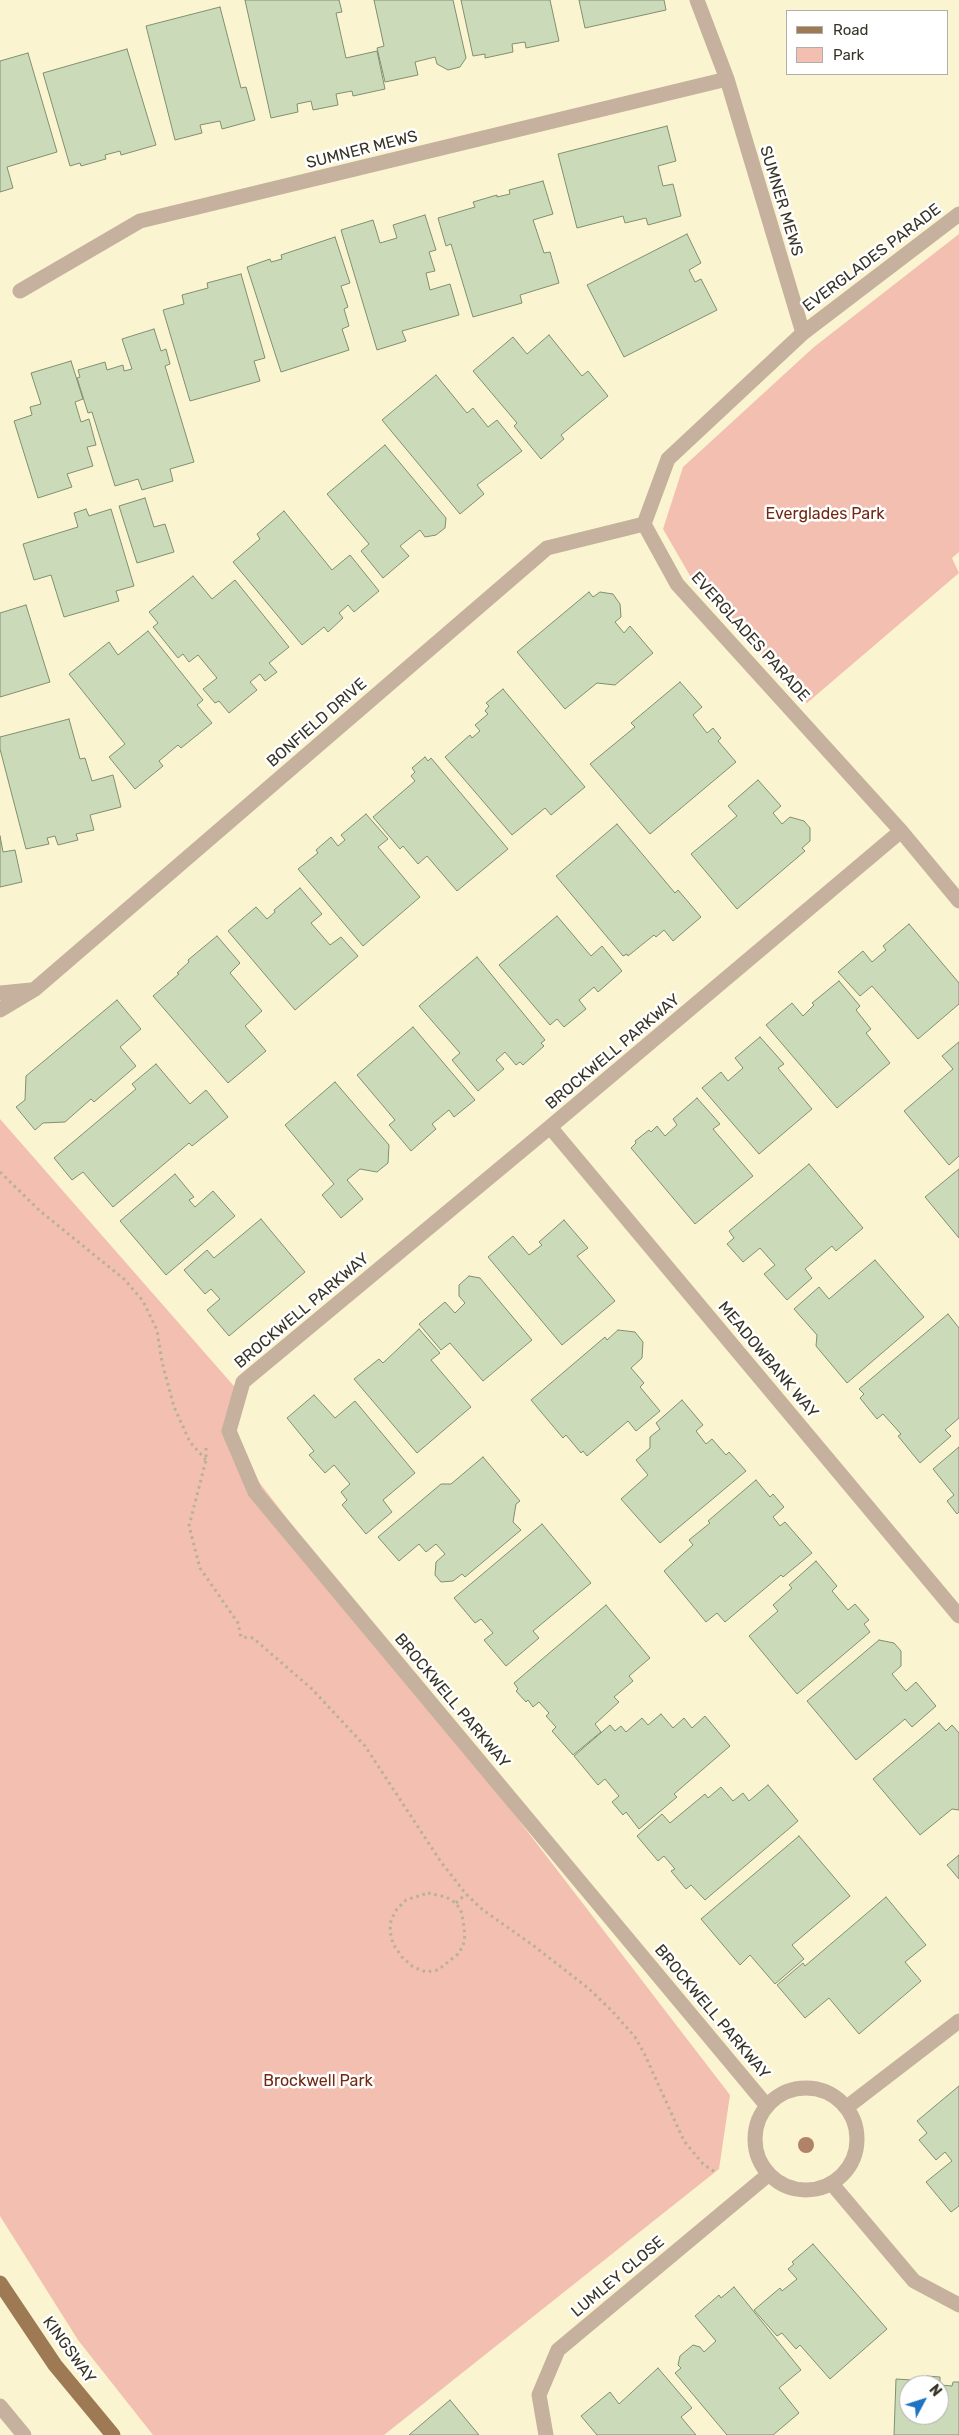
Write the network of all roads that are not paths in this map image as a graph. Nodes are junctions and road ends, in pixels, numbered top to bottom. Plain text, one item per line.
1 (697, 0) edge
2 (727, 79) junction
3 (959, 214) edge
4 (20, 291) dead end
5 (802, 333) junction
6 (644, 524) junction
7 (901, 832) junction
8 (959, 901) edge
9 (35, 989) junction
10 (0, 993) edge
11 (0, 1010) edge
12 (550, 1127) junction
13 (959, 1616) edge
14 (959, 2021) edge
15 (767, 2106) junction
16 (847, 2107) junction
17 (769, 2174) junction
18 (832, 2184) junction
19 (0, 2283) edge
20 (959, 2305) edge
21 (0, 2406) edge
22 (24, 2435) edge
23 (113, 2435) edge
24 (546, 2435) edge

1 - 2 street, SUMNER MEWS
2 - 4 street, SUMNER MEWS
2 - 5 street, SUMNER MEWS
3 - 5 street, EVERGLADES PARADE
5 - 6 street, EVERGLADES PARADE
6 - 7 street, EVERGLADES PARADE
6 - 9 street, BONFIELD DRIVE
7 - 8 street, EVERGLADES PARADE
7 - 12 street, BROCKWELL PARKWAY
9 - 10 street
9 - 11 street, BONFIELD DRIVE
12 - 13 street, MEADOWBANK WAY
12 - 15 street, BROCKWELL PARKWAY
14 - 16 street
15 - 16 street
15 - 17 street
16 - 18 street
17 - 18 street
17 - 24 street, LUMLEY CLOSE
18 - 20 street
19 - 23 main road, KINGSWAY
21 - 22 street

